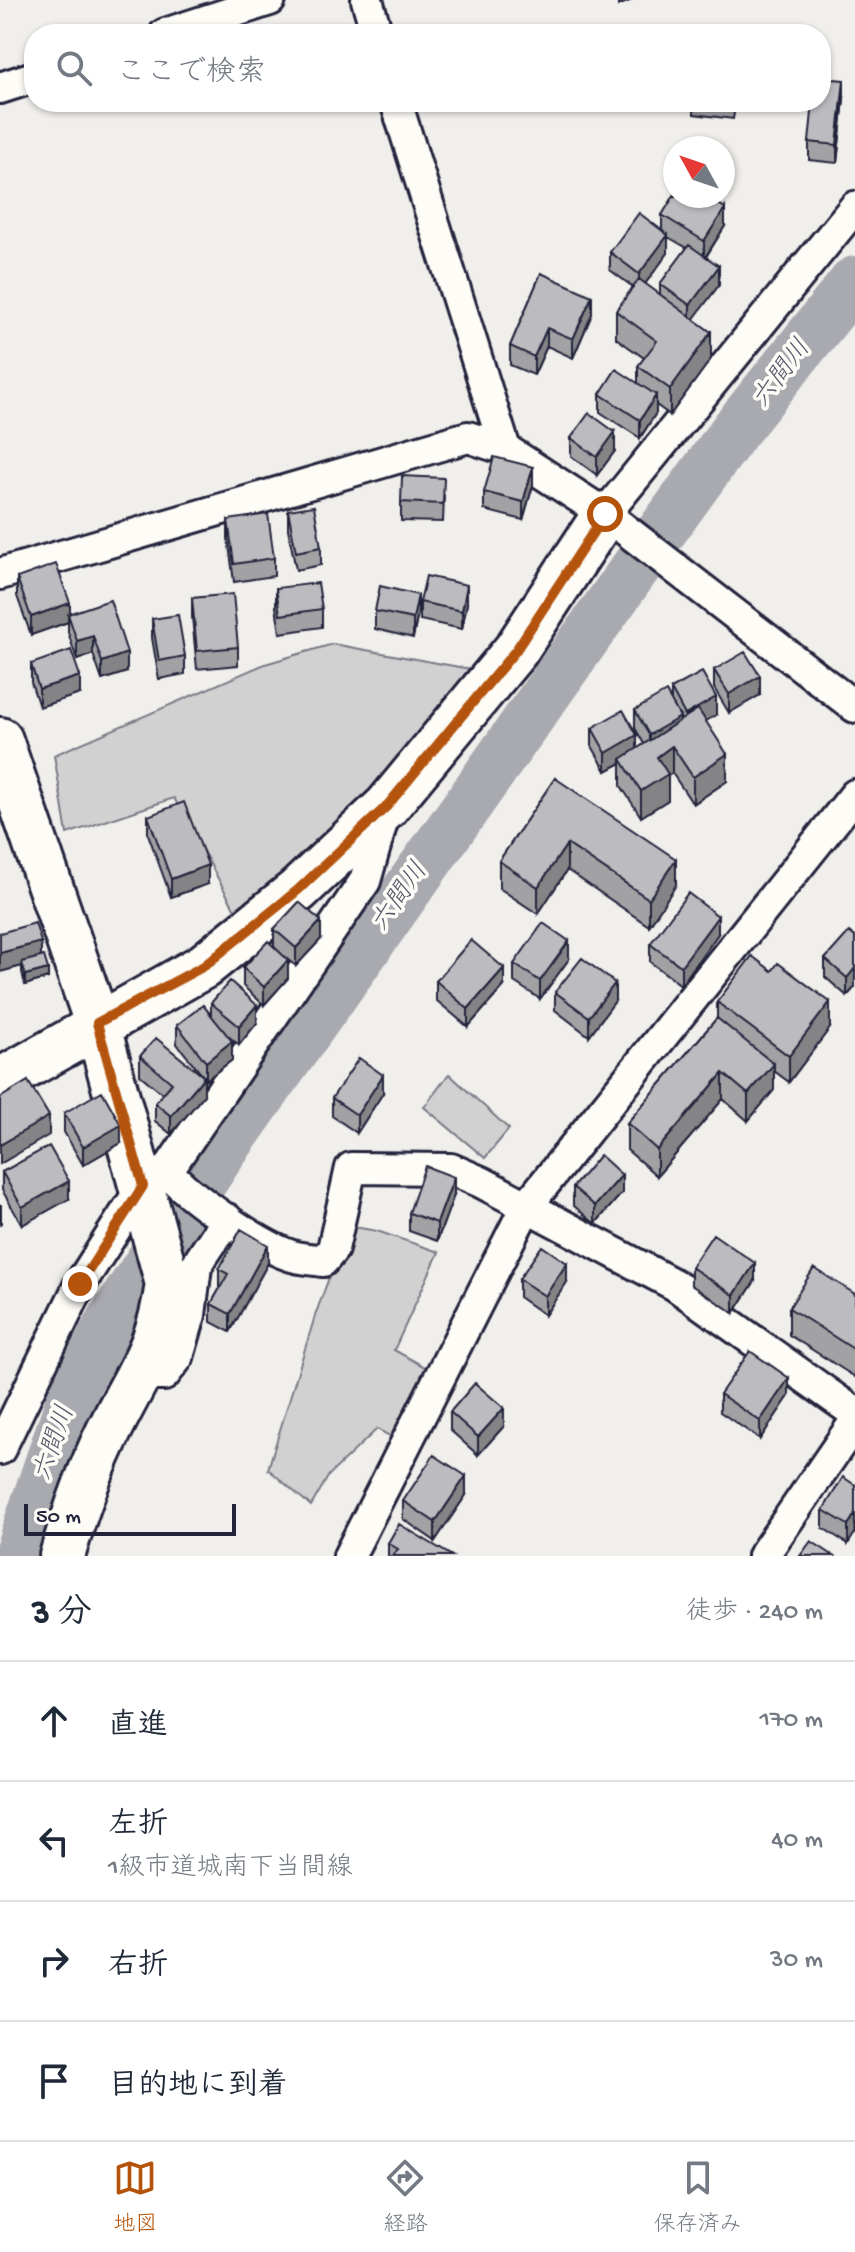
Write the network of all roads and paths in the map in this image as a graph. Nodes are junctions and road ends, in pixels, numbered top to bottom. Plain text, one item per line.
1 (270, 0) edge
2 (367, 0) edge
3 (196, 24) edge
4 (374, 24) edge
5 (24, 80) edge
6 (0, 88) edge
7 (399, 112) edge
8 (855, 207) edge
9 (505, 449) junction
10 (612, 520) junction
11 (0, 574) edge
12 (855, 707) edge
13 (0, 740) edge
14 (855, 795) edge
15 (387, 806) junction
16 (97, 1023) junction
17 (0, 1081) edge
18 (156, 1192) junction
19 (526, 1207) junction
20 (217, 1213) junction
21 (140, 1375) junction
22 (855, 1413) edge
23 (855, 1422) edge
24 (0, 1449) edge
25 (62, 1556) edge
26 (349, 1556) edge
27 (763, 1556) edge

1 - 3 street
2 - 4 street
5 - 6 street
7 - 9 street
8 - 10 street
9 - 10 street
9 - 11 street
10 - 12 street
10 - 15 street
13 - 16 street
14 - 19 street
15 - 16 street
15 - 18 street
16 - 17 street
16 - 18 street
18 - 20 street
18 - 21 street
18 - 24 street
19 - 20 street
19 - 22 street
19 - 26 street
20 - 21 street
21 - 25 street
23 - 27 street

